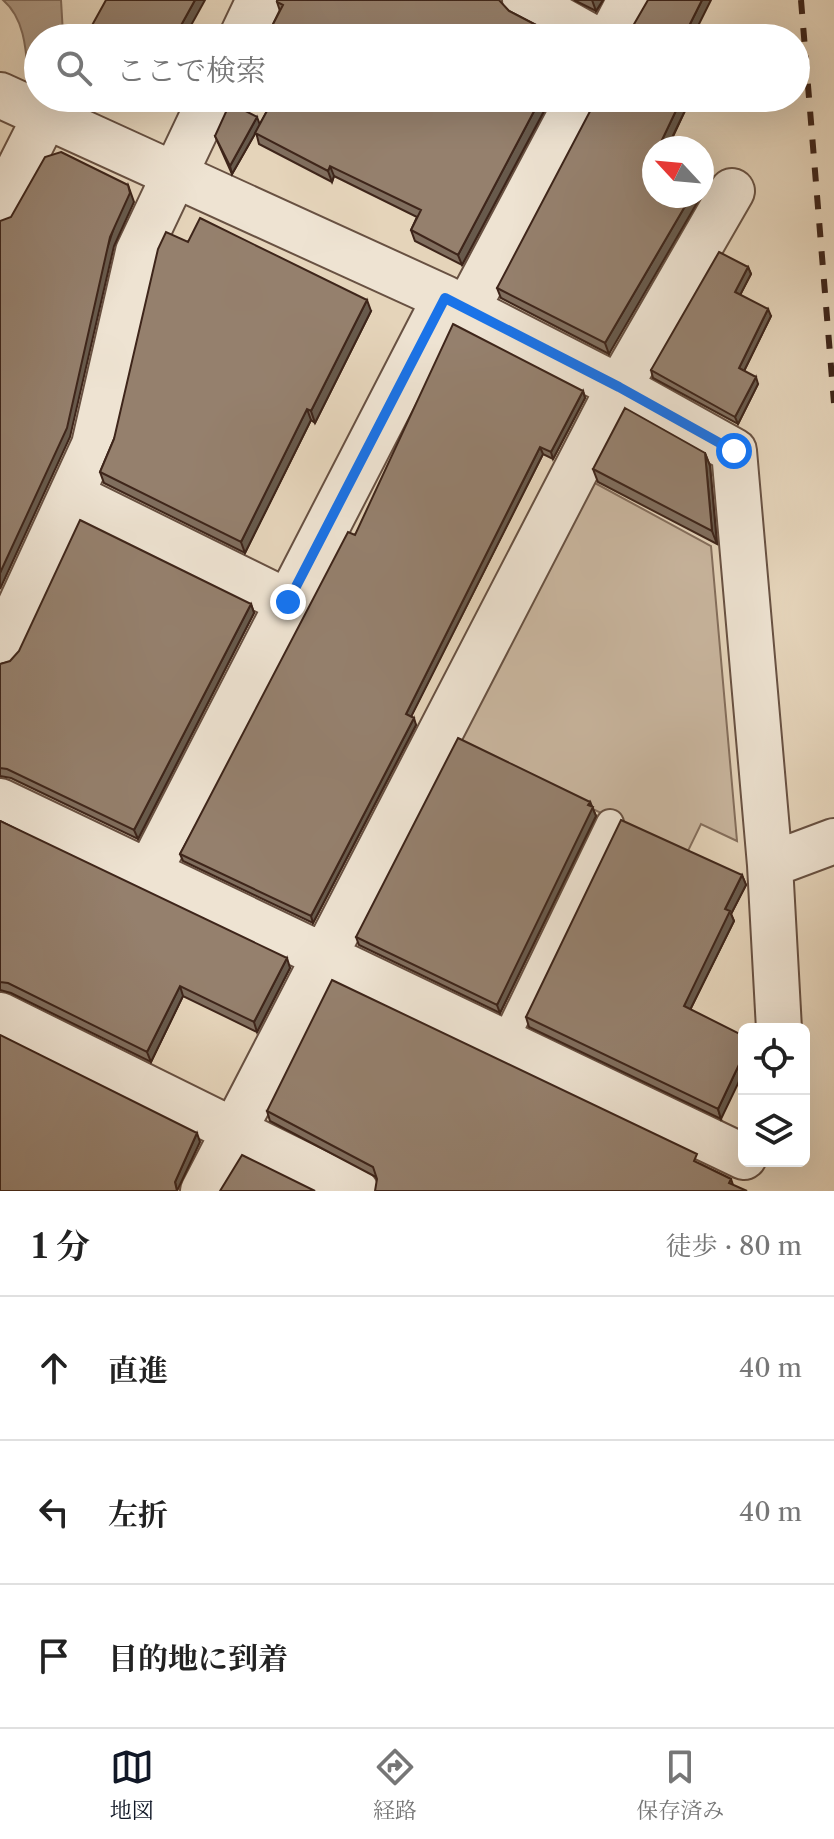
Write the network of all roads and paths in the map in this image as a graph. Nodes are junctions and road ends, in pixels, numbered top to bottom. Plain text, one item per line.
1 (259, 0) edge
2 (525, 0) edge
3 (630, 0) edge
4 (248, 24) edge
5 (568, 24) edge
6 (617, 24) edge
7 (0, 95) edge
8 (24, 107) edge
9 (35, 112) edge
10 (204, 112) edge
11 (571, 112) edge
12 (45, 117) junction
13 (172, 176) junction
14 (732, 191) dead end
15 (0, 206) edge
16 (456, 304) junction
17 (619, 387) junction
18 (71, 495) junction
19 (288, 602) junction
20 (0, 649) edge
21 (0, 801) edge
22 (610, 823) dead end
23 (834, 841) edge
24 (770, 865) junction
25 (149, 872) junction
26 (325, 956) junction
27 (0, 1015) edge
28 (779, 1023) edge
29 (504, 1042) junction
30 (234, 1131) junction
31 (738, 1159) edge
32 (203, 1191) edge
33 (356, 1191) edge

1 - 4 street
2 - 5 street
3 - 6 street
7 - 8 street
9 - 12 street
10 - 13 street
11 - 16 street
12 - 13 street
12 - 15 street
13 - 16 street
13 - 18 street
14 - 17 street
16 - 17 street
16 - 19 street
17 - 24 street
17 - 26 street
18 - 19 street
18 - 20 street
19 - 25 street
21 - 25 street
22 - 29 lane
23 - 24 street
24 - 28 street
25 - 26 street
26 - 29 street
26 - 30 street
27 - 30 street
29 - 31 street
30 - 32 street
30 - 33 street

